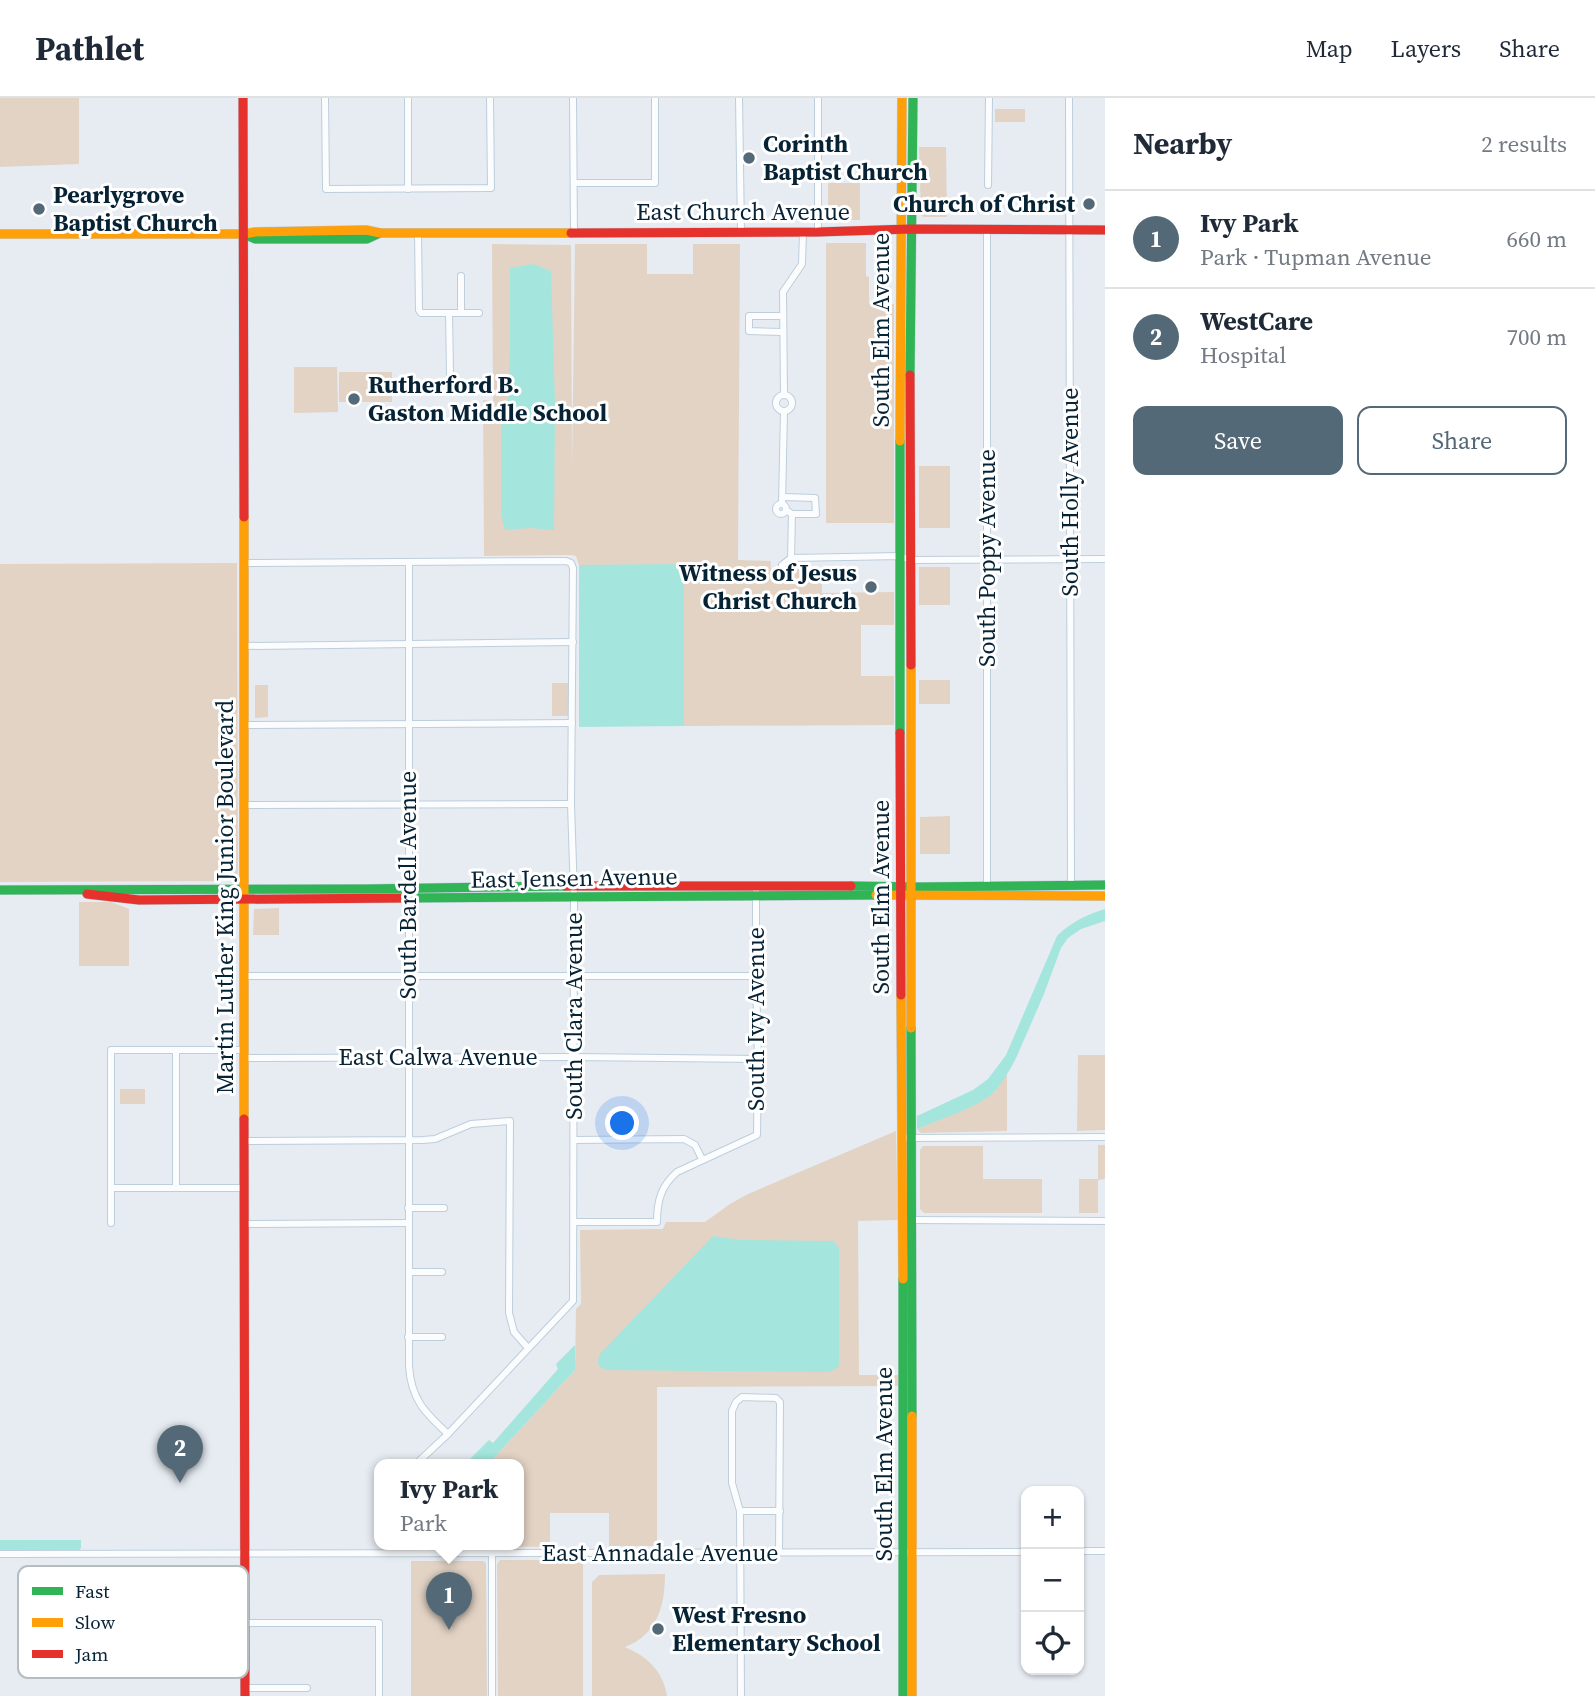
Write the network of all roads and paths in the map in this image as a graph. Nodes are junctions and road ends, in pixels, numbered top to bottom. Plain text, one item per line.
1 (243, 98) edge
2 (326, 98) edge
3 (408, 98) edge
4 (490, 98) edge
5 (573, 98) edge
6 (655, 98) edge
7 (739, 98) edge
8 (818, 98) edge
9 (902, 98) edge
10 (913, 98) edge
11 (989, 98) edge
12 (1069, 98) edge
13 (574, 183) junction
14 (988, 185) dead end
15 (408, 189) junction
16 (900, 229) junction
17 (910, 229) junction
18 (987, 229) junction
19 (1069, 230) junction
20 (1105, 230) edge
21 (741, 232) junction
22 (803, 232) junction
23 (818, 232) junction
24 (418, 233) junction
25 (574, 233) junction
26 (0, 234) edge
27 (244, 234) junction
28 (461, 276) dead end
29 (449, 313) junction
30 (461, 313) junction
31 (479, 313) dead end
32 (783, 316) junction
33 (783, 332) junction
34 (450, 374) dead end
35 (784, 396) junction
36 (784, 411) junction
37 (900, 556) junction
38 (791, 558) junction
39 (987, 559) junction
40 (1070, 559) junction
41 (1105, 559) edge
42 (910, 560) junction
43 (409, 562) junction
44 (244, 563) junction
45 (782, 565) dead end
46 (573, 642) junction
47 (408, 645) junction
48 (244, 646) junction
49 (408, 723) junction
50 (572, 723) junction
51 (244, 725) junction
52 (408, 804) junction
53 (571, 804) junction
54 (244, 805) junction
55 (574, 885) junction
56 (1105, 885) edge
57 (987, 886) junction
58 (1071, 886) junction
59 (244, 889) junction
60 (0, 890) edge
61 (44, 890) junction
62 (756, 890) junction
63 (901, 892) junction
64 (911, 892) junction
65 (408, 894) junction
66 (574, 896) junction
67 (1105, 896) edge
68 (1031, 897) junction
69 (244, 900) junction
70 (408, 975) junction
71 (244, 976) junction
72 (756, 976) junction
73 (573, 977) junction
74 (176, 1050) junction
75 (244, 1054) junction
76 (408, 1057) junction
77 (573, 1057) junction
78 (758, 1059) junction
79 (906, 1138) junction
80 (1105, 1138) edge
81 (574, 1140) junction
82 (244, 1141) junction
83 (408, 1141) junction
84 (702, 1159) junction
85 (111, 1188) junction
86 (176, 1188) junction
87 (244, 1188) junction
88 (408, 1208) junction
89 (444, 1208) dead end
90 (907, 1220) junction
91 (1105, 1221) edge
92 (573, 1222) junction
93 (111, 1223) dead end
94 (408, 1223) junction
95 (244, 1224) junction
96 (409, 1272) junction
97 (442, 1272) dead end
98 (408, 1337) junction
99 (442, 1337) dead end
100 (528, 1348) junction
101 (448, 1434) junction
102 (421, 1459) edge
103 (740, 1511) junction
104 (780, 1511) junction
105 (907, 1551) junction
106 (1084, 1551) edge
107 (1105, 1551) edge
108 (739, 1552) junction
109 (779, 1552) junction
110 (1021, 1552) edge
111 (245, 1553) junction
112 (0, 1554) edge
113 (492, 1554) junction
114 (245, 1566) edge
115 (248, 1623) edge
116 (307, 1688) dead end
117 (245, 1692) edge
118 (379, 1696) edge
119 (492, 1696) edge
120 (741, 1696) edge
121 (903, 1696) edge
122 (912, 1696) edge

1 - 27 main road, Martin Luther King Junior Boulevard
2 - 15 street
3 - 15 street
4 - 15 street
5 - 13 street
6 - 13 street
7 - 21 street
8 - 23 street
9 - 16 main road, South Elm Avenue
10 - 17 main road, South Elm Avenue
11 - 14 street
12 - 19 street, South Holly Avenue
13 - 25 street
16 - 17 main road, East Church Avenue
16 - 23 main road, East Church Avenue
16 - 37 main road, South Elm Avenue
17 - 18 main road, East Church Avenue
17 - 42 main road, South Elm Avenue
18 - 19 main road, East Church Avenue
18 - 39 street, South Poppy Avenue
19 - 20 main road, East Church Avenue
19 - 40 street, South Holly Avenue
21 - 22 main road, East Church Avenue
21 - 25 main road, East Church Avenue
22 - 23 main road, East Church Avenue
22 - 32 street
24 - 25 main road, East Church Avenue
24 - 27 main road, East Church Avenue
24 - 29 street
26 - 27 main road, East Church Avenue
27 - 44 main road, Martin Luther King Junior Boulevard
28 - 30 street
29 - 30 street
29 - 34 street
30 - 31 street
32 - 33 street
32 - 33 street
33 - 35 street
35 - 36 street
35 - 36 street
36 - 38 street
37 - 38 street
37 - 42 street
37 - 63 main road, South Elm Avenue
38 - 45 street
39 - 40 street
39 - 42 street
39 - 57 street, South Poppy Avenue
40 - 41 street
40 - 58 street, South Holly Avenue
42 - 64 main road, South Elm Avenue
43 - 44 street
43 - 46 street, South Clara Avenue
43 - 47 street, South Bardell Avenue
44 - 48 main road, Martin Luther King Junior Boulevard
46 - 47 street
46 - 50 street, South Clara Avenue
47 - 48 street
47 - 49 street, South Bardell Avenue
48 - 51 main road, Martin Luther King Junior Boulevard
49 - 50 street
49 - 51 street
49 - 52 street, South Bardell Avenue
50 - 53 street, South Clara Avenue
51 - 54 main road, Martin Luther King Junior Boulevard
52 - 53 street
52 - 54 street
52 - 65 street, South Bardell Avenue
53 - 55 street, South Clara Avenue
54 - 59 main road, Martin Luther King Junior Boulevard
55 - 62 main road, East Jensen Avenue
55 - 65 main road, East Jensen Avenue
55 - 66 street, South Clara Avenue
56 - 58 main road, East Jensen Avenue
57 - 58 main road, East Jensen Avenue
57 - 64 main road, East Jensen Avenue
58 - 68 main road
59 - 61 main road, East Jensen Avenue
59 - 65 main road, East Jensen Avenue
59 - 69 main road, Martin Luther King Junior Boulevard
60 - 61 main road, East Jensen Avenue
61 - 69 main road, East Jensen Avenue
62 - 63 main road, East Jensen Avenue
62 - 66 main road, East Jensen Avenue
62 - 72 street, South Ivy Avenue
63 - 64 main road, East Jensen Avenue
63 - 79 main road, South Elm Avenue
64 - 68 main road, East Jensen Avenue
64 - 79 main road, South Elm Avenue
65 - 66 main road, East Jensen Avenue
65 - 69 main road, East Jensen Avenue
65 - 70 street, South Bardell Avenue
66 - 73 street, South Clara Avenue
67 - 68 main road, East Jensen Avenue
69 - 71 main road, Martin Luther King Junior Boulevard
70 - 71 street
70 - 73 street
70 - 76 street, South Bardell Avenue
71 - 75 main road, Martin Luther King Junior Boulevard
72 - 73 street
72 - 78 street, South Ivy Avenue
73 - 77 street, South Clara Avenue
74 - 75 street, East Calwa Avenue
74 - 85 street, East Calwa Avenue
74 - 86 street
75 - 76 street, East Calwa Avenue
75 - 82 main road, Martin Luther King Junior Boulevard
76 - 77 street, East Calwa Avenue
76 - 83 street, South Bardell Avenue
77 - 78 street, East Calwa Avenue
77 - 81 street, South Clara Avenue
78 - 84 street, South Ivy Avenue
79 - 80 street
79 - 90 main road, South Elm Avenue
81 - 84 street
81 - 92 street, South Clara Avenue
82 - 83 street
82 - 87 main road, Martin Luther King Junior Boulevard
83 - 88 street, South Bardell Avenue
83 - 100 street
84 - 92 street, South Ivy Avenue
85 - 86 street
85 - 93 street
86 - 87 street
87 - 95 main road, Martin Luther King Junior Boulevard
88 - 89 street
88 - 94 street, South Bardell Avenue
90 - 91 street
90 - 105 main road, South Elm Avenue
92 - 100 street, South Clara Avenue
94 - 95 street
94 - 96 street, South Bardell Avenue
95 - 111 main road, Martin Luther King Junior Boulevard
96 - 97 street
96 - 98 street, South Bardell Avenue
98 - 99 street
98 - 101 street, South Bardell Avenue
100 - 101 street
101 - 102 street
103 - 104 street
103 - 104 street
103 - 108 street
104 - 109 street
105 - 109 street, East Annadale Avenue
105 - 110 street, East Annadale Avenue
105 - 121 main road, South Elm Avenue
105 - 122 main road, South Elm Avenue
106 - 107 street
108 - 109 street, East Annadale Avenue
108 - 113 street, East Annadale Avenue
108 - 120 street
111 - 112 street, East Annadale Avenue
111 - 113 street, East Annadale Avenue
111 - 114 main road, Martin Luther King Junior Boulevard
113 - 119 street
115 - 118 street
116 - 117 street

